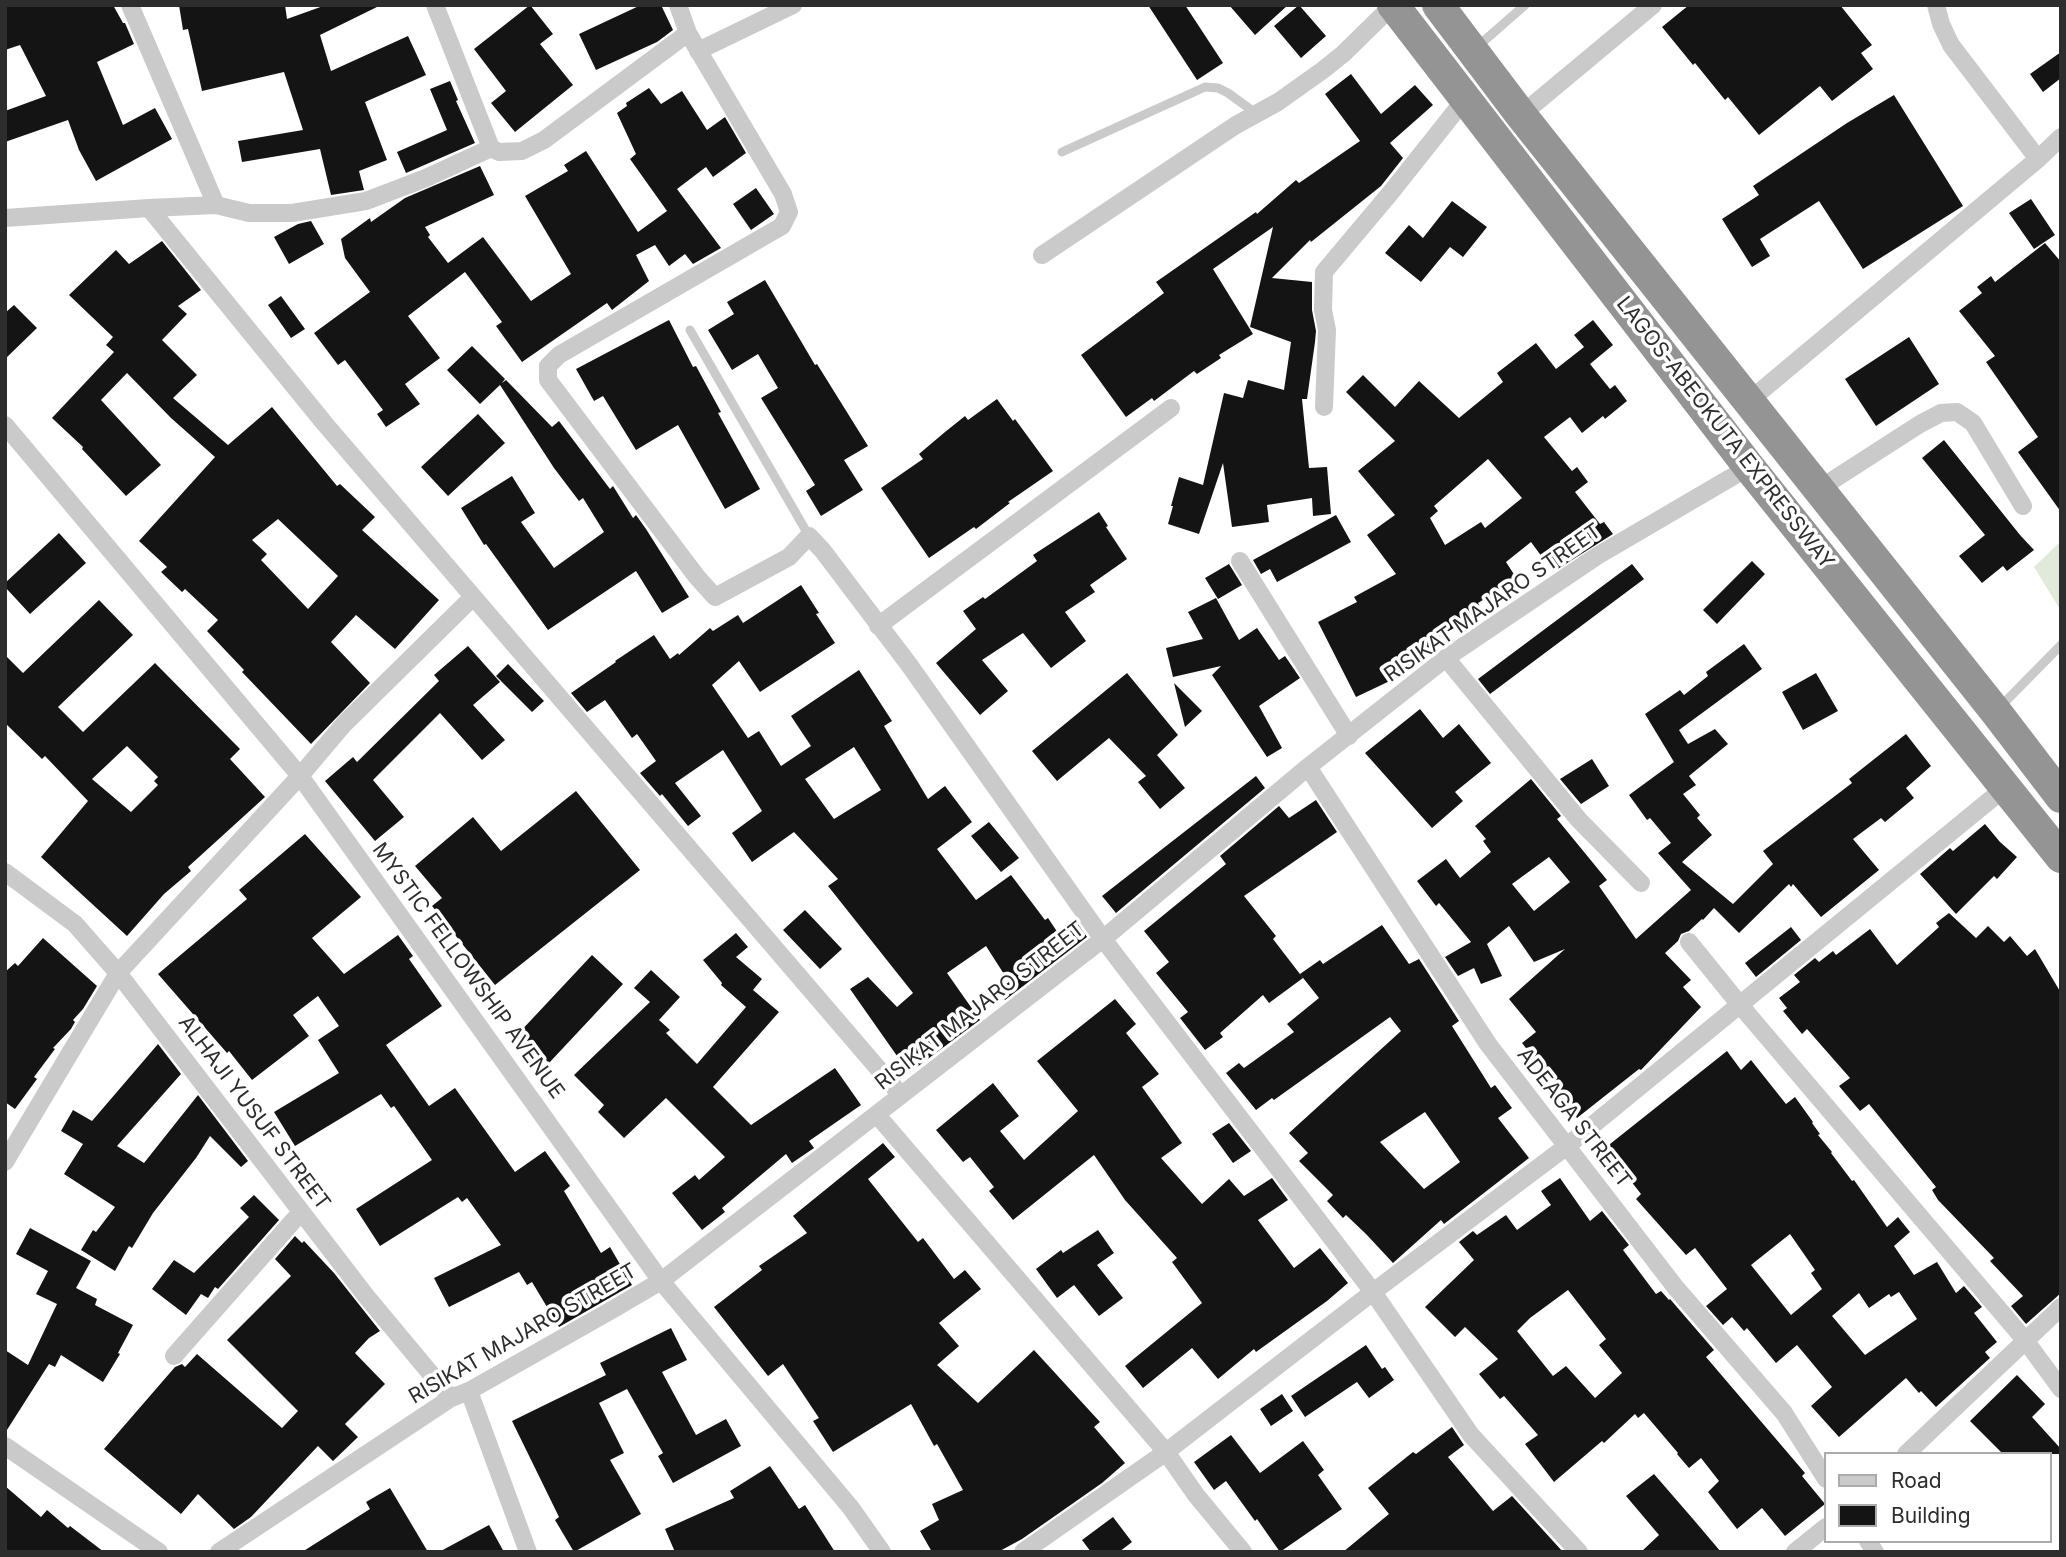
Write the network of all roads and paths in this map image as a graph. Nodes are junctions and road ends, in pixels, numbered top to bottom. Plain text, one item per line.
1 (130, 5) edge
2 (435, 5) edge
3 (678, 5) edge
4 (793, 5) edge
5 (1393, 5) edge
6 (1438, 5) edge
7 (1525, 5) edge
8 (1653, 5) edge
9 (1936, 5) edge
10 (688, 33) junction
11 (698, 51) junction
12 (1473, 51) junction
13 (1465, 99) junction
14 (1257, 114) junction
15 (1521, 115) junction
16 (2061, 138) edge
17 (491, 148) junction
18 (1062, 152) dead end
19 (2038, 159) junction
20 (216, 205) junction
21 (149, 208) junction
22 (5, 218) edge
23 (1042, 255) dead end
24 (690, 330) dead end
25 (1749, 401) junction
26 (1324, 407) dead end
27 (1171, 408) dead end
28 (5, 425) edge
29 (1749, 467) junction
30 (1819, 489) junction
31 (2023, 506) dead end
32 (809, 536) junction
33 (1240, 561) dead end
34 (472, 597) junction
35 (878, 626) junction
36 (2061, 645) edge
37 (1446, 658) junction
38 (1996, 712) junction
39 (1349, 736) junction
40 (1308, 767) junction
41 (300, 776) junction
42 (2006, 787) junction
43 (2061, 797) edge
44 (2061, 857) edge
45 (5, 872) edge
46 (1641, 883) dead end
47 (1103, 939) junction
48 (1689, 942) dead end
49 (118, 973) junction
50 (1740, 1005) junction
51 (900, 1094) junction
52 (877, 1115) junction
53 (1567, 1146) junction
54 (5, 1161) edge
55 (301, 1212) junction
56 (661, 1280) junction
57 (1373, 1292) junction
58 (2061, 1307) edge
59 (2025, 1340) junction
60 (174, 1356) dead end
61 (2061, 1389) edge
62 (469, 1391) junction
63 (451, 1398) junction
64 (5, 1446) edge
65 (1166, 1452) junction
66 (1908, 1452) edge
67 (1825, 1477) edge
68 (1825, 1528) edge
69 (159, 1552) edge
70 (219, 1552) edge
71 (528, 1552) edge
72 (882, 1552) edge
73 (1023, 1552) edge
74 (1243, 1552) edge
75 (1579, 1552) edge
76 (1795, 1552) edge

1 - 20 street
2 - 17 street
3 - 10 street
4 - 11 street
5 - 13 highway, LAGOS-ABEOKUTA EXPRESSWAY
5 - 14 street
6 - 12 highway, LAGOS-ABEOKUTA EXPRESSWAY
7 - 12 lane
8 - 15 street
9 - 19 street
10 - 11 street
10 - 17 street
11 - 32 street
12 - 15 highway, LAGOS-ABEOKUTA EXPRESSWAY
13 - 26 street
13 - 29 highway, LAGOS-ABEOKUTA EXPRESSWAY
14 - 18 lane
14 - 23 street
15 - 25 highway, LAGOS-ABEOKUTA EXPRESSWAY
16 - 19 street
17 - 20 street
19 - 25 street
20 - 21 street
21 - 22 street
21 - 34 street
24 - 32 lane
25 - 30 highway, LAGOS-ABEOKUTA EXPRESSWAY
27 - 35 street
28 - 41 street, MYSTIC FELLOWSHIP AVENUE
29 - 37 street, RISIKAT MAJARO STREET
29 - 42 highway, LAGOS-ABEOKUTA EXPRESSWAY
30 - 31 street
30 - 38 highway, LAGOS-ABEOKUTA EXPRESSWAY
32 - 35 street
33 - 39 street
34 - 41 street
34 - 51 street
35 - 47 street
36 - 38 lane
37 - 39 street, RISIKAT MAJARO STREET
37 - 46 street
38 - 43 highway, LAGOS-ABEOKUTA EXPRESSWAY
39 - 40 street, RISIKAT MAJARO STREET
40 - 47 street, RISIKAT MAJARO STREET
40 - 53 street, ADEAGA STREET
41 - 49 street
41 - 56 street, MYSTIC FELLOWSHIP AVENUE
42 - 44 highway, LAGOS-ABEOKUTA EXPRESSWAY
42 - 50 street
45 - 49 street, ALHAJI YUSUF STREET
47 - 51 street, RISIKAT MAJARO STREET
47 - 57 street
48 - 50 street
49 - 54 street
49 - 55 street, ALHAJI YUSUF STREET
50 - 53 street
50 - 59 street
51 - 52 street, RISIKAT MAJARO STREET
52 - 56 street, RISIKAT MAJARO STREET
52 - 65 street
53 - 57 street
53 - 67 street, ADEAGA STREET
55 - 60 street
55 - 63 street, ALHAJI YUSUF STREET
56 - 62 street, RISIKAT MAJARO STREET
56 - 72 street, MYSTIC FELLOWSHIP AVENUE
57 - 65 street
57 - 75 street
58 - 59 street
59 - 61 street
59 - 66 street
62 - 63 street, RISIKAT MAJARO STREET
62 - 71 street
63 - 70 street, RISIKAT MAJARO STREET
64 - 69 street
65 - 73 street
65 - 74 street
68 - 76 street

